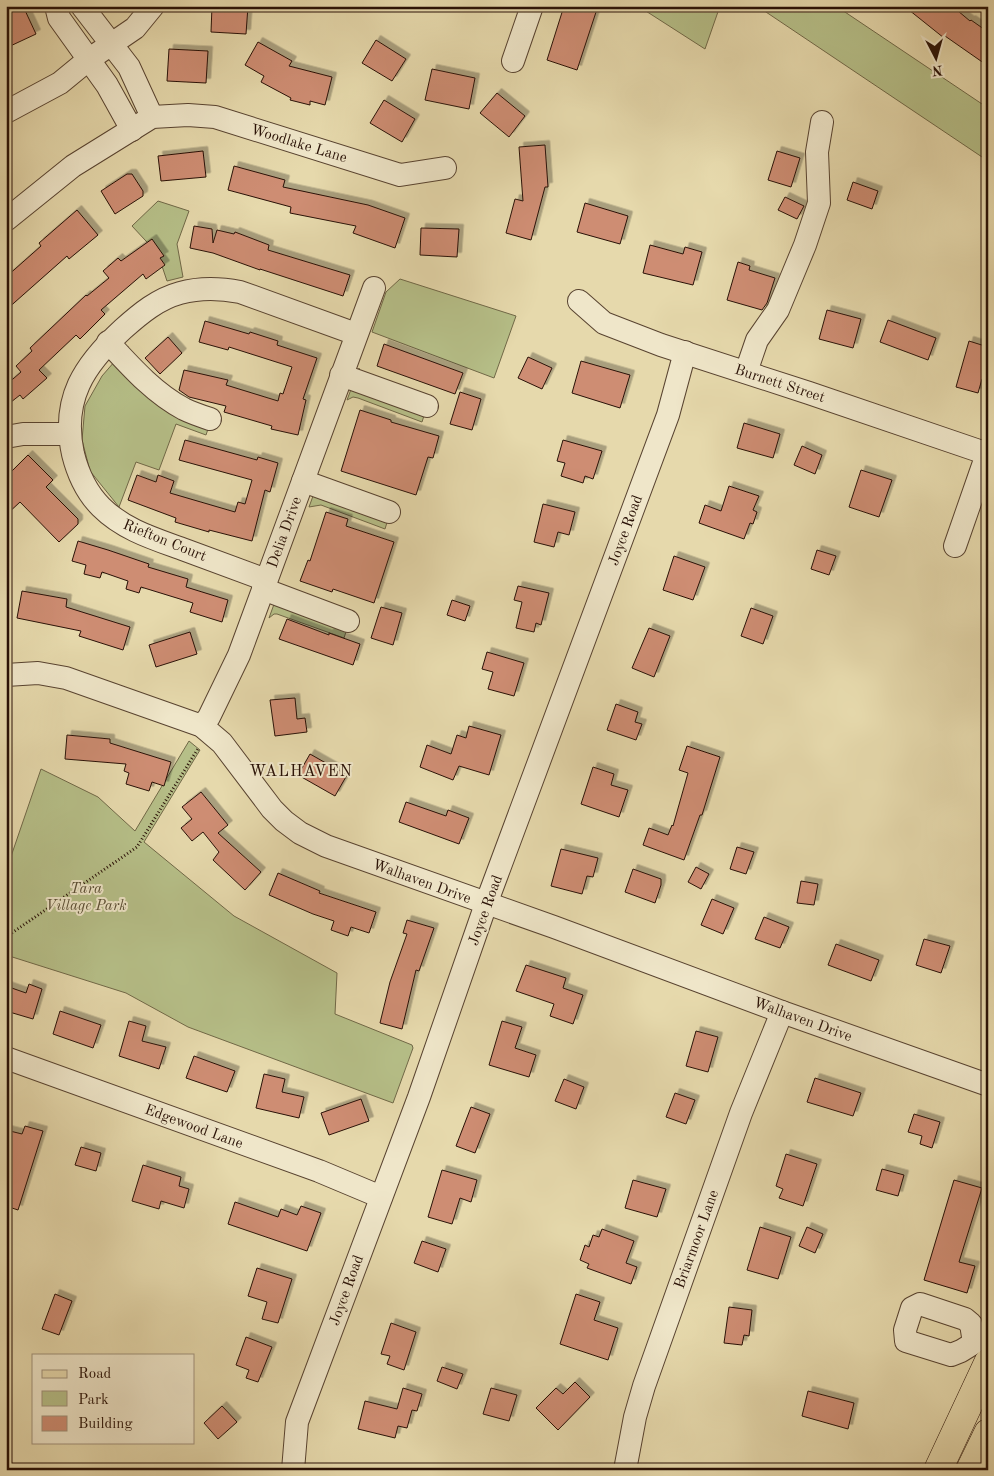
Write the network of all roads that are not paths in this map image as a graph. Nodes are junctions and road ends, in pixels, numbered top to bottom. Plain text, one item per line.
1 (56, 6) edge
2 (82, 6) edge
3 (153, 6) edge
4 (532, 6) edge
5 (111, 44) junction
6 (88, 60) junction
7 (513, 61) dead end
8 (6, 112) edge
9 (152, 117) junction
10 (822, 122) dead end
11 (132, 130) junction
12 (445, 168) dead end
13 (6, 220) edge
14 (374, 288) dead end
15 (579, 301) dead end
16 (356, 334) junction
17 (108, 342) junction
18 (684, 352) junction
19 (746, 372) junction
20 (342, 375) junction
21 (427, 406) dead end
22 (210, 419) dead end
23 (69, 434) junction
24 (6, 437) edge
25 (987, 454) edge
26 (303, 482) junction
27 (389, 512) dead end
28 (954, 546) dead end
29 (265, 584) junction
30 (348, 621) dead end
31 (6, 674) edge
32 (205, 729) junction
33 (486, 904) junction
34 (782, 1012) junction
35 (6, 1058) edge
36 (988, 1085) edge
37 (381, 1196) junction
38 (983, 1352) edge
39 (988, 1433) edge
40 (293, 1470) edge
41 (625, 1470) edge
42 (938, 1470) edge
43 (970, 1470) edge

1 - 6 street
2 - 5 street
3 - 5 street
4 - 7 street
5 - 6 street
5 - 9 street
6 - 8 street
6 - 11 street
9 - 11 street, Woodlake Lane
9 - 12 street, Woodlake Lane
10 - 19 street
11 - 13 street, Woodlake Lane
14 - 16 street, Delia Drive
15 - 18 street, Burnett Street
16 - 17 street, Riefton Court
16 - 20 street, Delia Drive
17 - 22 street
17 - 23 street, Riefton Court
18 - 19 street, Burnett Street
18 - 33 street, Joyce Road
19 - 25 street, Burnett Street
20 - 21 street
20 - 26 street, Delia Drive
23 - 24 street
23 - 29 street, Riefton Court
25 - 28 street
26 - 27 street
26 - 29 street, Delia Drive
29 - 30 street, Riefton Court
29 - 32 street, Delia Drive
31 - 32 street, Walhaven Drive
32 - 33 street, Walhaven Drive
33 - 34 street, Walhaven Drive
33 - 37 street, Joyce Road
34 - 36 street, Walhaven Drive
34 - 41 street, Briarmoor Lane
35 - 37 street, Edgewood Lane
37 - 40 street, Joyce Road
38 - 42 main road
39 - 43 main road

